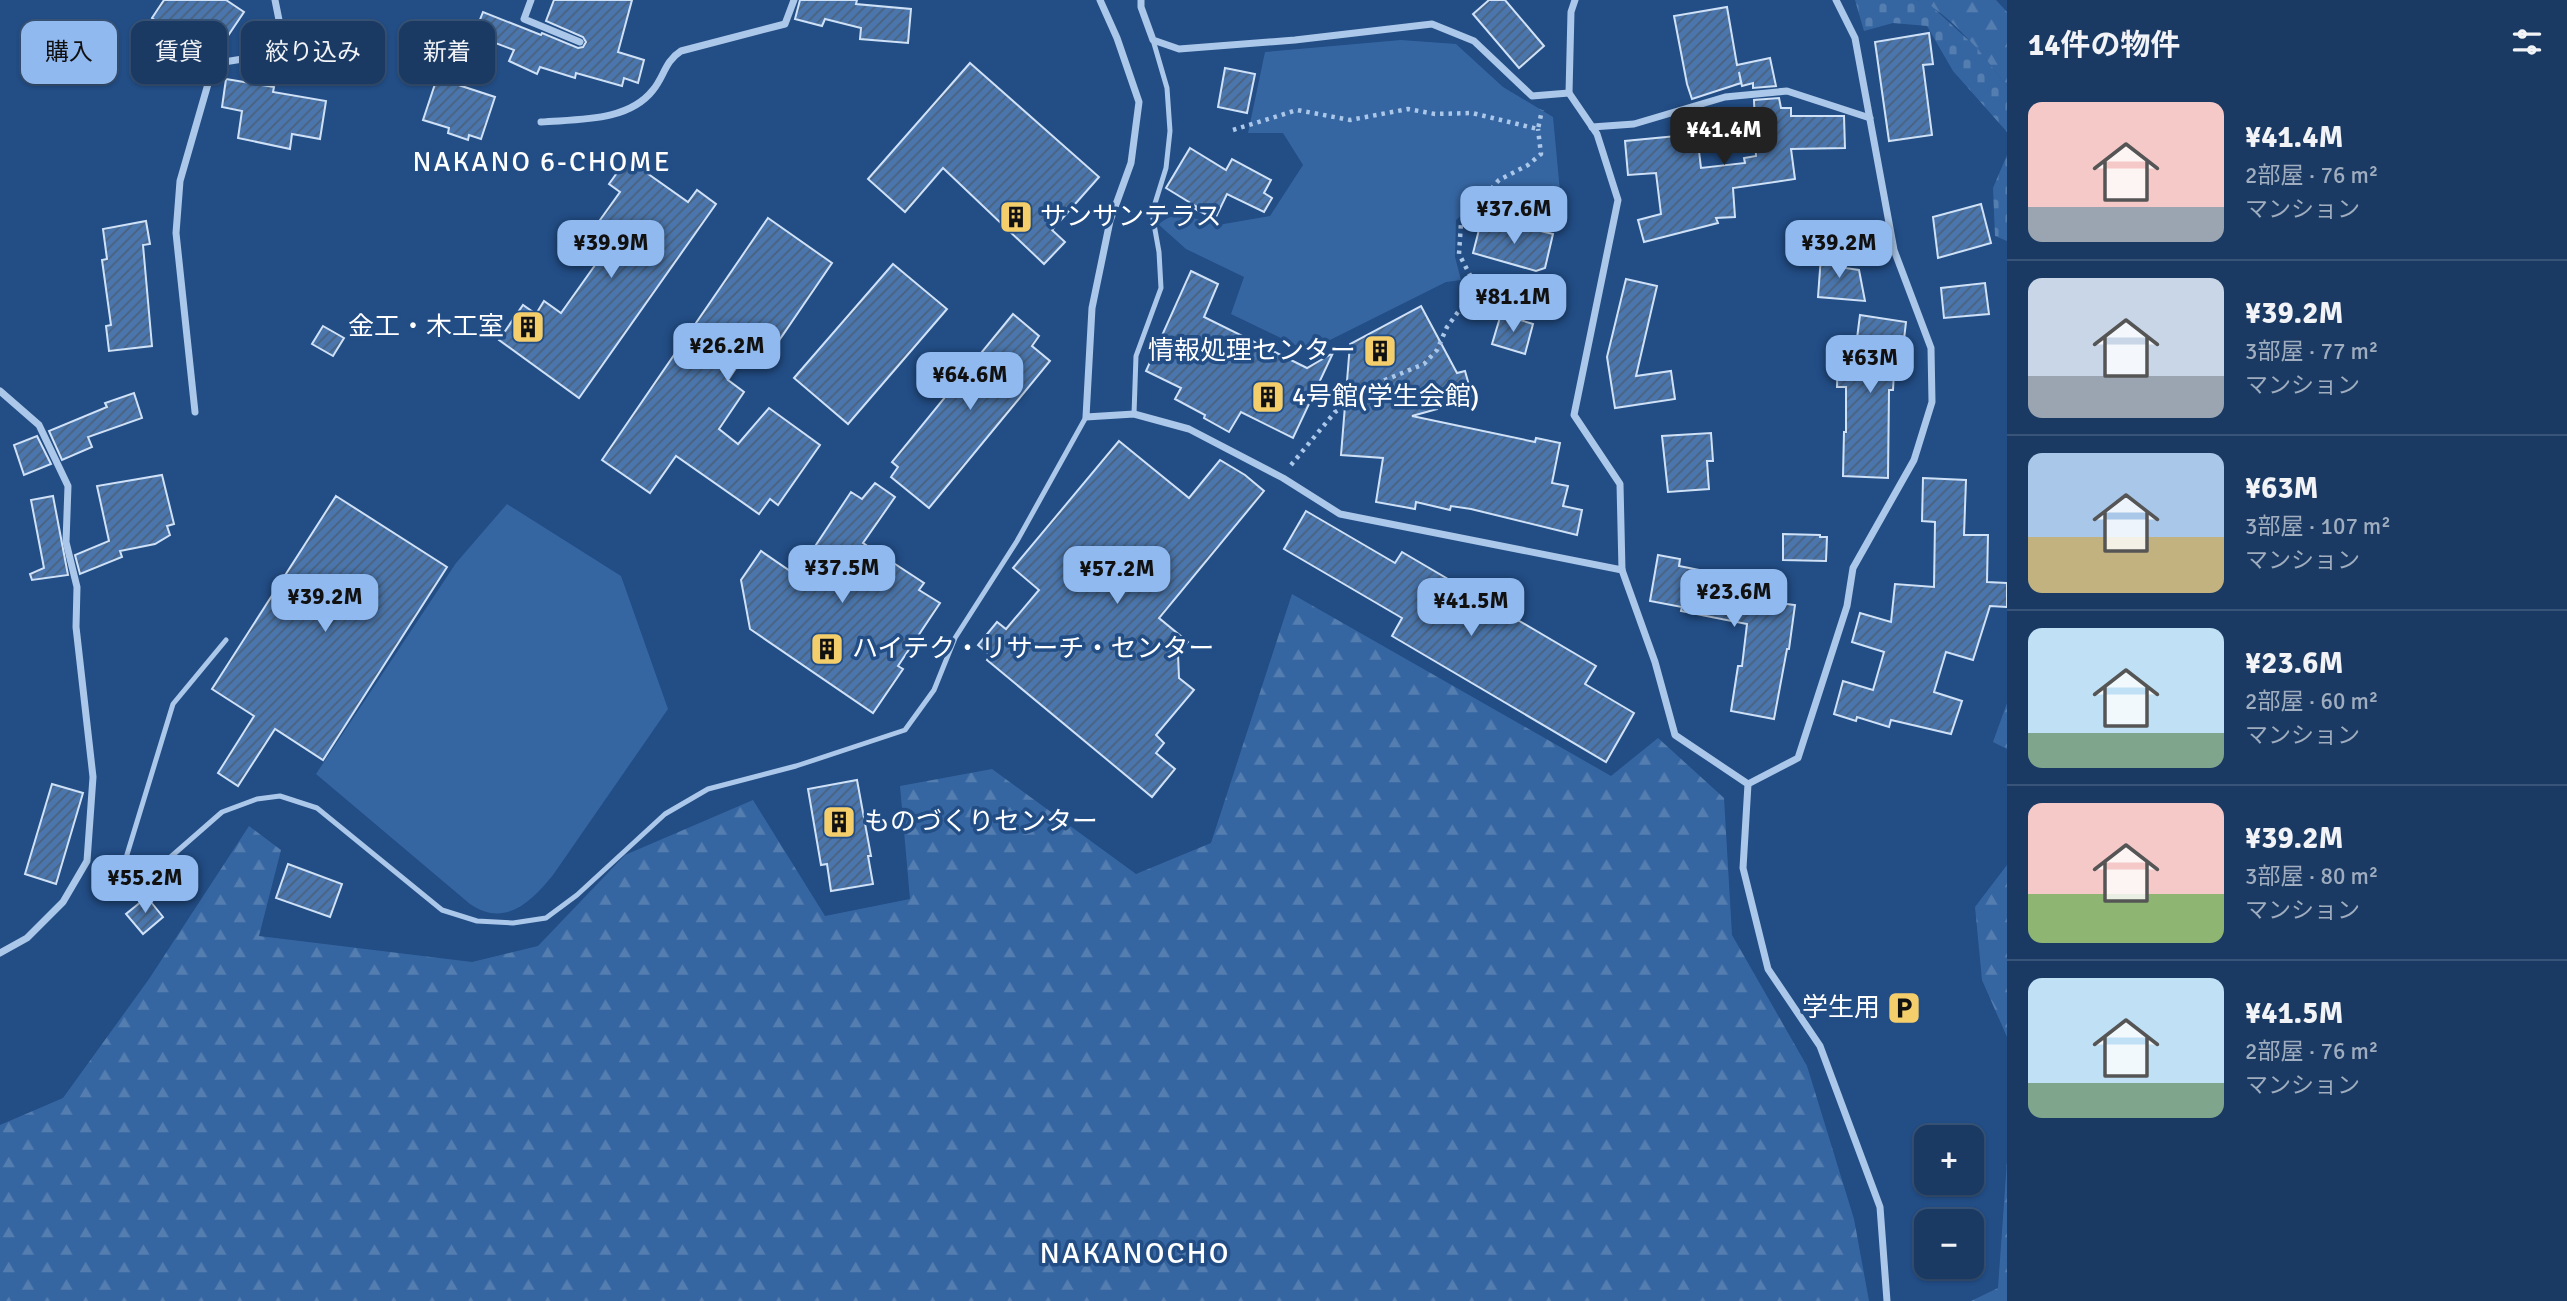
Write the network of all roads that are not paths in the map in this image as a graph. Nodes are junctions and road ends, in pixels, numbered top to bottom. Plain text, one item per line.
1 (275, 0) edge
2 (531, 0) edge
3 (794, 0) edge
4 (1100, 0) edge
5 (1141, 0) edge
6 (1575, 0) edge
7 (1836, 0) edge
8 (1153, 40) junction
9 (580, 42) dead end
10 (1569, 93) junction
11 (1871, 118) junction
12 (541, 122) dead end
13 (1592, 127) junction
14 (0, 391) edge
15 (195, 412) dead end
16 (1134, 414) junction
17 (1086, 417) junction
18 (1622, 570) junction
19 (226, 640) dead end
20 (1748, 784) junction
21 (95, 876) dead end
22 (118, 884) junction
23 (0, 953) edge
24 (1887, 1301) edge

1 - 15 street
2 - 9 street
3 - 12 street
4 - 17 street
5 - 8 street
6 - 10 street
7 - 11 street
8 - 10 street
8 - 16 lane
10 - 13 street
11 - 13 street
11 - 20 street
13 - 18 street
14 - 23 street
16 - 17 street
16 - 18 street
17 - 22 lane
18 - 20 street
19 - 22 lane
20 - 24 street
21 - 22 lane

